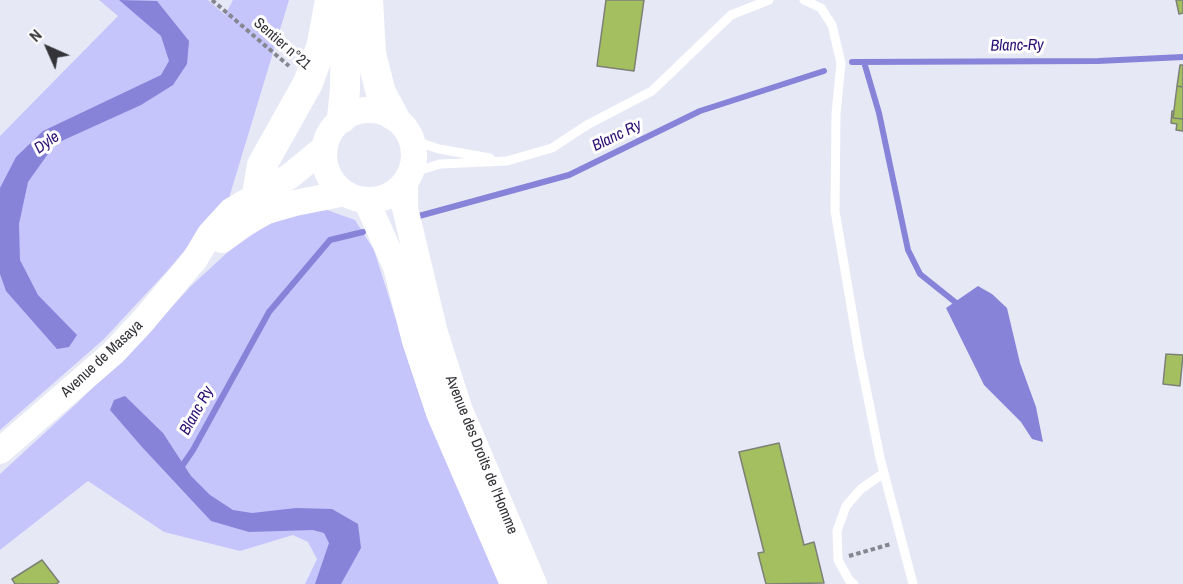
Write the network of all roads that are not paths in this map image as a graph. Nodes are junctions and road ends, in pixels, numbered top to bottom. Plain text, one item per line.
1 (330, 0) edge
2 (769, 0) edge
3 (804, 0) edge
4 (363, 1) edge
5 (393, 115) junction
6 (342, 118) junction
7 (412, 140) junction
8 (324, 148) junction
9 (507, 161) junction
10 (408, 178) junction
11 (257, 195) junction
12 (356, 197) junction
13 (195, 259) junction
14 (0, 451) edge
15 (884, 473) junction
16 (513, 584) edge
17 (534, 584) edge
18 (854, 584) edge
19 (913, 584) edge

1 - 11 highway
2 - 9 lane
3 - 15 lane
4 - 5 highway
4 - 6 highway
5 - 6 main road
5 - 7 main road
6 - 8 main road
7 - 9 lane
7 - 10 main road
8 - 11 main road, Avenue de Masaya
8 - 12 main road
9 - 10 lane
10 - 12 main road
10 - 17 main road, Avenue des Droits de l'Homme
11 - 13 main road, Avenue de Masaya
12 - 13 main road, Avenue de Masaya
12 - 16 main road, Avenue des Droits de l'Homme
13 - 14 main road, Avenue de Masaya
15 - 18 lane
15 - 19 lane

